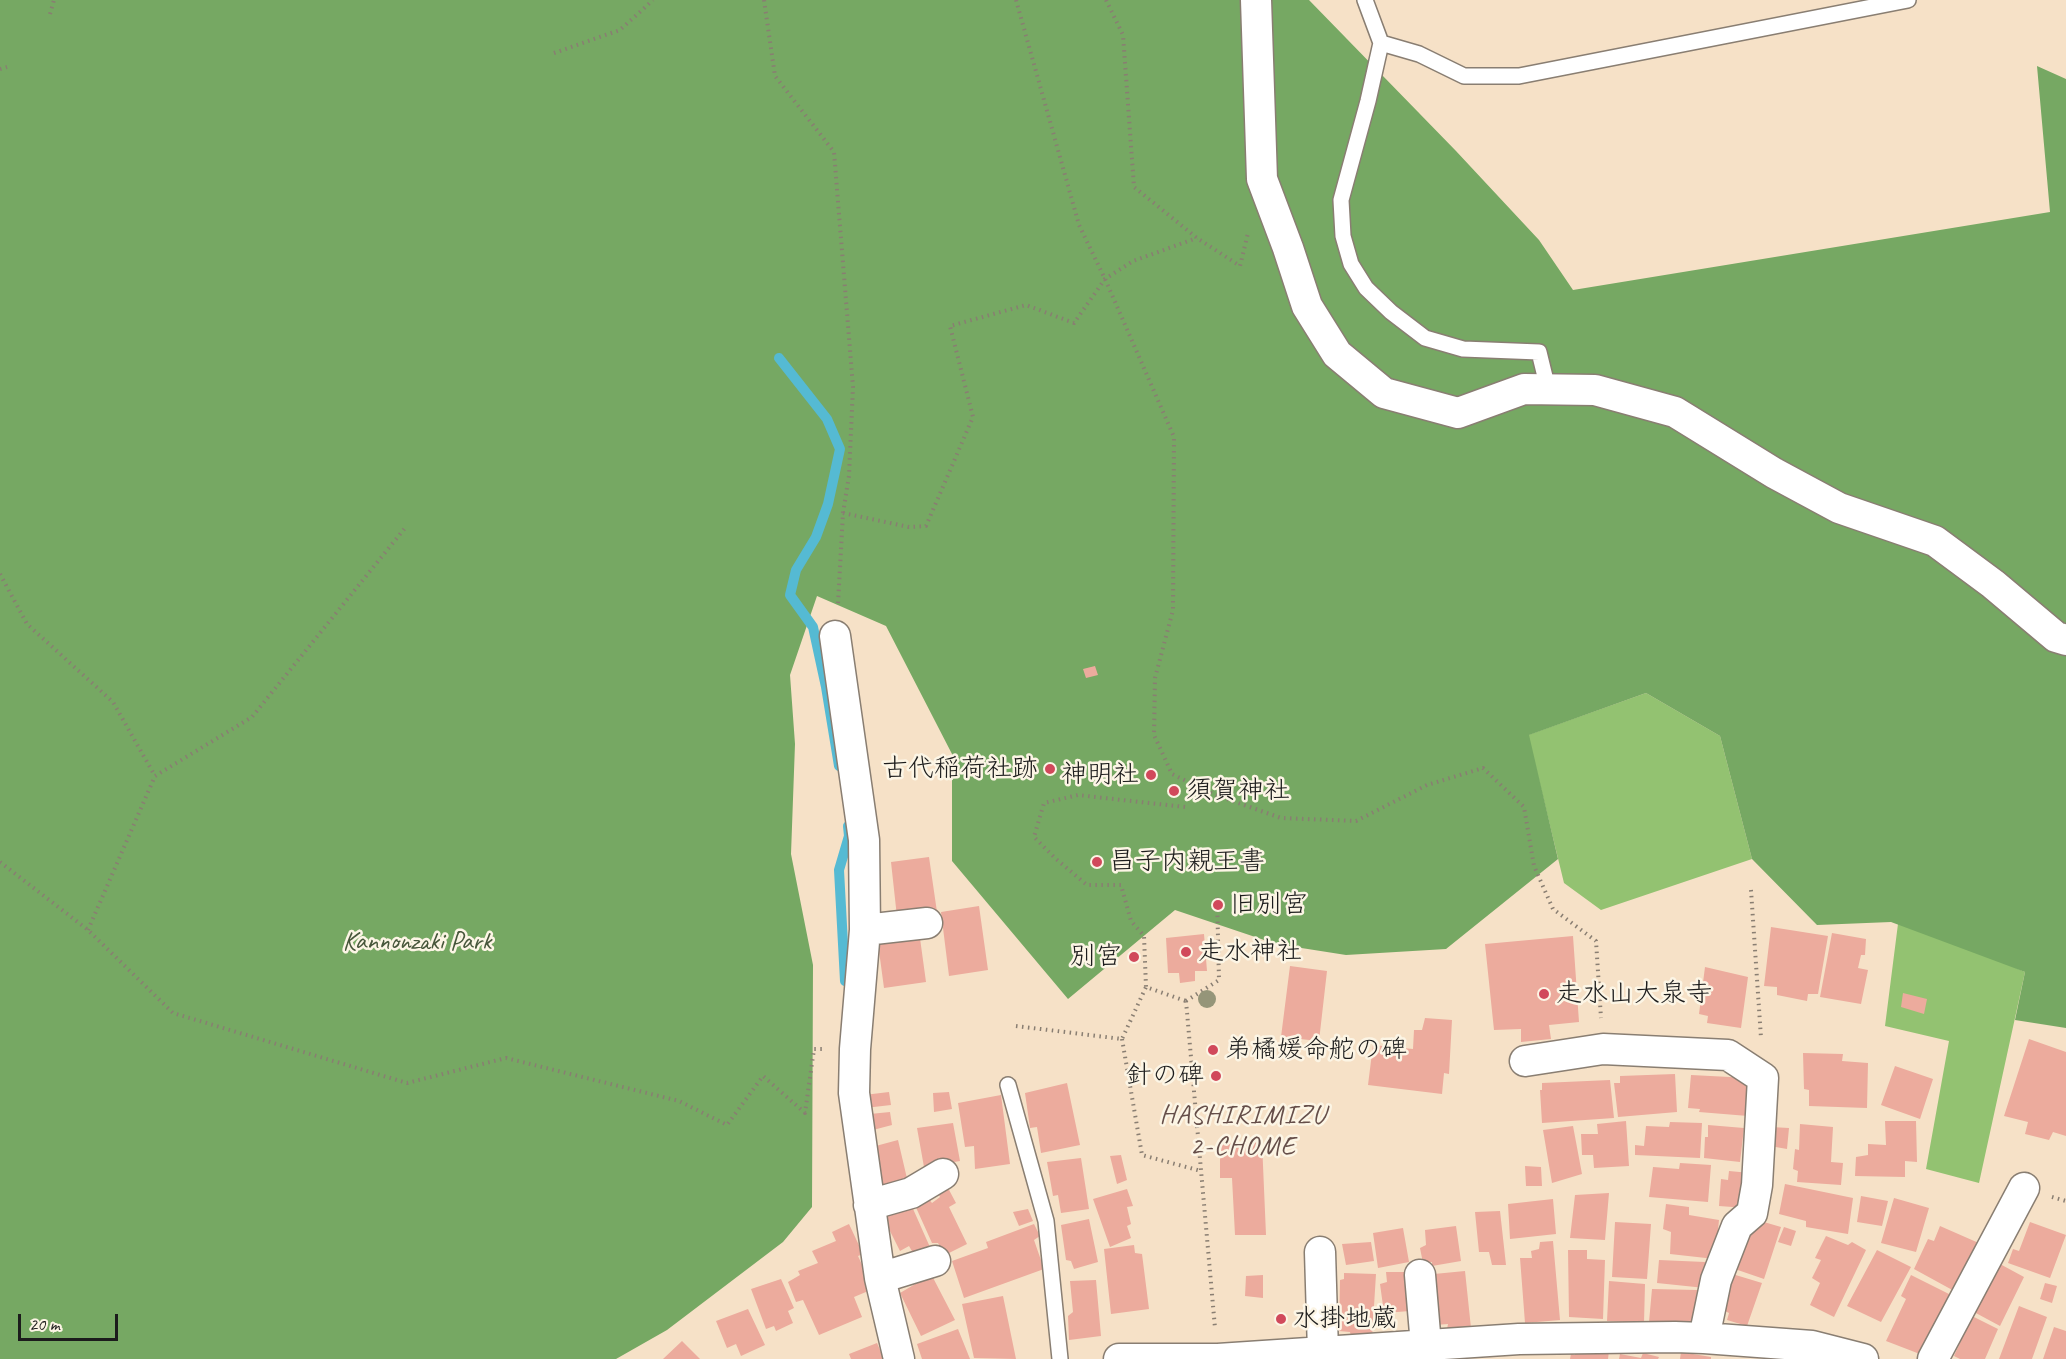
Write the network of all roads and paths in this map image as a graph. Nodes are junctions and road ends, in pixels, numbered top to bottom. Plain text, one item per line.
1 (54, 0) edge
2 (653, 0) edge
3 (764, 0) edge
4 (1016, 0) edge
5 (1106, 0) edge
6 (1256, 0) edge
7 (1365, 0) edge
8 (1908, 0) edge
9 (50, 14) dead end
10 (1381, 43) junction
11 (554, 53) dead end
12 (7, 67) dead end
13 (0, 69) edge
14 (1262, 178) junction
15 (1197, 238) junction
16 (1105, 279) junction
17 (1548, 389) junction
18 (843, 513) junction
19 (405, 528) dead end
20 (0, 574) edge
21 (836, 636) joint
22 (2066, 640) edge
23 (155, 776) junction
24 (1185, 807) dead end
25 (0, 862) edge
26 (1751, 890) dead end
27 (1217, 897) dead end
28 (927, 923) dead end
29 (88, 930) junction
30 (865, 930) junction
31 (1146, 987) junction
32 (1186, 1001) junction
33 (1016, 1026) dead end
34 (1122, 1039) junction
35 (855, 1048) junction
36 (1603, 1049) junction
37 (1525, 1061) dead end
38 (1763, 1078) junction
39 (1008, 1085) dead end
40 (1202, 1171) junction
41 (943, 1174) dead end
42 (2024, 1188) dead end
43 (869, 1205) junction
44 (1320, 1252) dead end
45 (935, 1261) dead end
46 (1420, 1275) dead end
47 (880, 1278) junction
48 (1704, 1338) junction
49 (1426, 1345) junction
50 (1673, 1348) edge
51 (1519, 1349) edge
52 (1323, 1352) junction
53 (1810, 1352) edge
54 (899, 1359) edge
55 (1060, 1359) edge
56 (1119, 1359) edge
57 (1149, 1359) edge
58 (1218, 1359) edge
59 (1863, 1359) edge
60 (1933, 1359) edge

1 - 9 path
2 - 11 path
3 - 18 path
4 - 16 path
5 - 15 path
6 - 14 street
7 - 10 lane
8 - 10 lane
10 - 17 lane
12 - 13 path
14 - 15 path
14 - 17 street
15 - 16 path
16 - 18 path
16 - 36 path
17 - 22 street
18 - 21 path
19 - 23 path
20 - 23 path
21 - 30 street
23 - 29 path
24 - 31 path
25 - 29 path
26 - 38 path
27 - 32 path
28 - 30 street
29 - 35 path
30 - 35 street
31 - 32 path
31 - 34 path
32 - 40 path
33 - 34 path
34 - 40 path
35 - 43 street
36 - 37 street
36 - 38 street
38 - 48 street
39 - 55 lane
40 - 58 path
41 - 43 street
42 - 60 street
43 - 47 street
44 - 52 street
45 - 47 street
46 - 49 street
47 - 54 street
48 - 50 street
48 - 53 street
49 - 51 street
49 - 52 street
50 - 51 street
52 - 58 street
53 - 59 street
56 - 57 street
57 - 58 street

